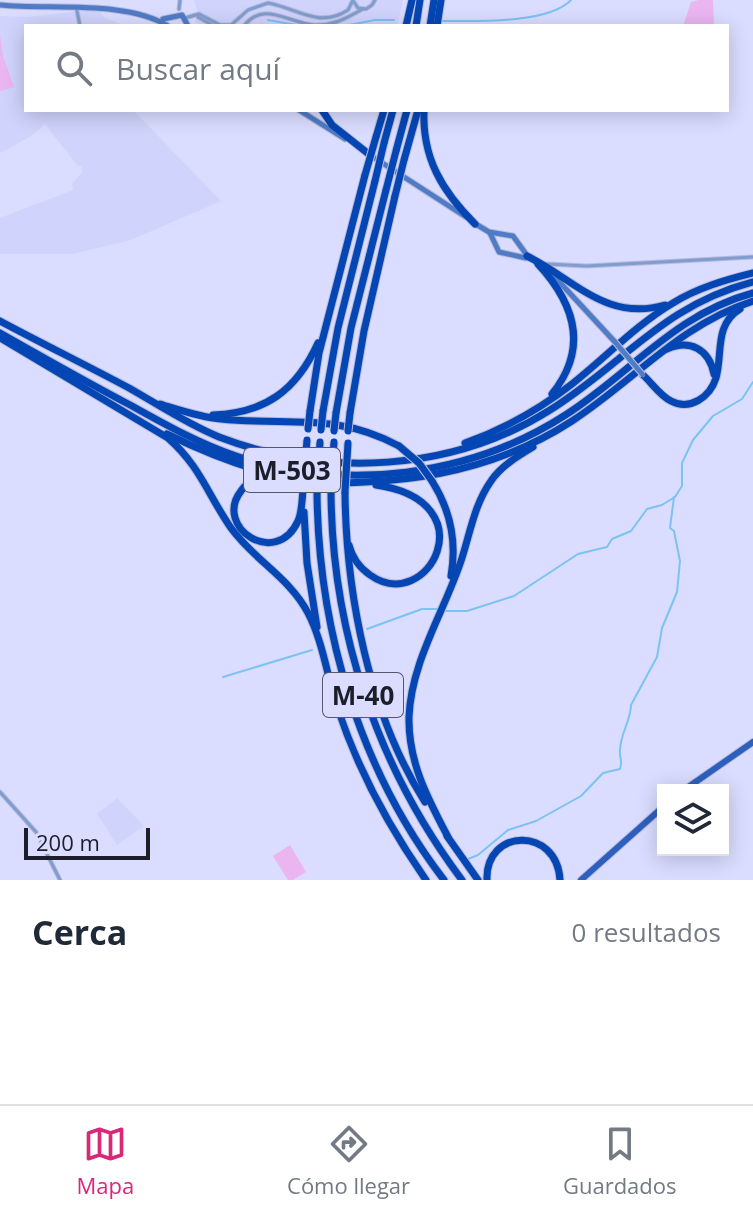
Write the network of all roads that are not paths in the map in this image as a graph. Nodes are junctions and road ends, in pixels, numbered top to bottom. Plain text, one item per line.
1 (180, 0) edge
2 (353, 0) edge
3 (375, 0) edge
4 (412, 0) edge
5 (420, 0) edge
6 (434, 0) edge
7 (441, 0) edge
8 (0, 4) edge
9 (363, 9) junction
10 (77, 11) dead end
11 (179, 15) junction
12 (158, 17) junction
13 (198, 17) dead end
14 (80, 24) edge
15 (166, 24) edge
16 (170, 24) edge
17 (186, 24) edge
18 (210, 24) edge
19 (218, 24) edge
20 (232, 24) edge
21 (246, 24) edge
22 (307, 24) edge
23 (328, 24) edge
24 (406, 24) edge
25 (416, 24) edge
26 (430, 24) edge
27 (437, 24) edge
28 (302, 112) edge
29 (323, 112) edge
30 (383, 112) edge
31 (392, 112) edge
32 (406, 112) edge
33 (420, 112) edge
34 (421, 112) edge
35 (370, 155) junction
36 (475, 224) junction
37 (489, 232) junction
38 (502, 234) junction
39 (496, 243) junction
40 (518, 245) junction
41 (511, 254) junction
42 (527, 256) joint
43 (753, 257) edge
44 (538, 263) junction
45 (753, 273) edge
46 (753, 282) edge
47 (748, 294) edge
48 (674, 302) junction
49 (753, 302) edge
50 (0, 321) edge
51 (325, 327) junction
52 (0, 336) edge
53 (669, 344) junction
54 (654, 357) junction
55 (643, 375) joint
56 (712, 388) junction
57 (156, 404) junction
58 (537, 409) junction
59 (129, 415) junction
60 (195, 415) junction
61 (572, 421) junction
62 (399, 461) junction
63 (286, 477) junction
64 (358, 482) junction
65 (303, 490) junction
66 (346, 517) junction
67 (447, 594) junction
68 (322, 653) junction
69 (753, 742) edge
70 (693, 784) edge
71 (1, 795) edge
72 (657, 812) edge
73 (448, 837) junction
74 (60, 880) edge
75 (426, 880) edge
76 (444, 880) edge
77 (462, 880) edge
78 (478, 880) edge
79 (487, 880) edge
80 (560, 880) edge
81 (581, 880) edge

1 - 11 street
2 - 9 street
2 - 20 street
3 - 9 street
4 - 24 highway
5 - 25 highway
6 - 26 highway
7 - 27 highway
8 - 12 street
9 - 23 street
10 - 14 street
11 - 12 street
11 - 16 street
11 - 17 street
11 - 19 street
12 - 15 street
13 - 18 street
21 - 22 street
28 - 35 street
29 - 35 highway
30 - 51 highway, bridge
31 - 76 highway, M-40, bridge
32 - 77 highway, M-40, bridge
33 - 66 highway, bridge
34 - 36 highway
35 - 36 street
36 - 37 street
37 - 38 street
37 - 39 street
38 - 39 street
38 - 40 street
39 - 41 street
40 - 41 street
40 - 42 street
41 - 44 street
42 - 44 highway
43 - 44 street
44 - 48 highway
44 - 55 street, bridge
44 - 58 highway, M-503
45 - 48 highway, M-503
46 - 62 highway, M-503
47 - 52 highway, M-503
47 - 53 highway
48 - 58 highway, M-503
49 - 53 highway, M-503
49 - 56 highway, M-503
50 - 57 highway, M-503
51 - 60 highway
51 - 65 highway, bridge
52 - 59 highway
53 - 54 highway, M-503
54 - 56 highway, M-503
54 - 61 highway, M-503
55 - 56 highway
57 - 60 highway, M-503
57 - 62 highway, M-503
58 - 62 highway, M-503
59 - 63 highway, M-503
59 - 68 highway
60 - 67 highway, M-503, bridge
61 - 64 highway, M-503
61 - 67 highway, M-503
63 - 64 highway, M-503
63 - 65 highway
64 - 66 highway
65 - 68 highway
66 - 73 highway
67 - 73 highway, M-503
68 - 75 highway
69 - 70 main road
71 - 74 street
72 - 81 main road
73 - 78 highway
79 - 80 highway

